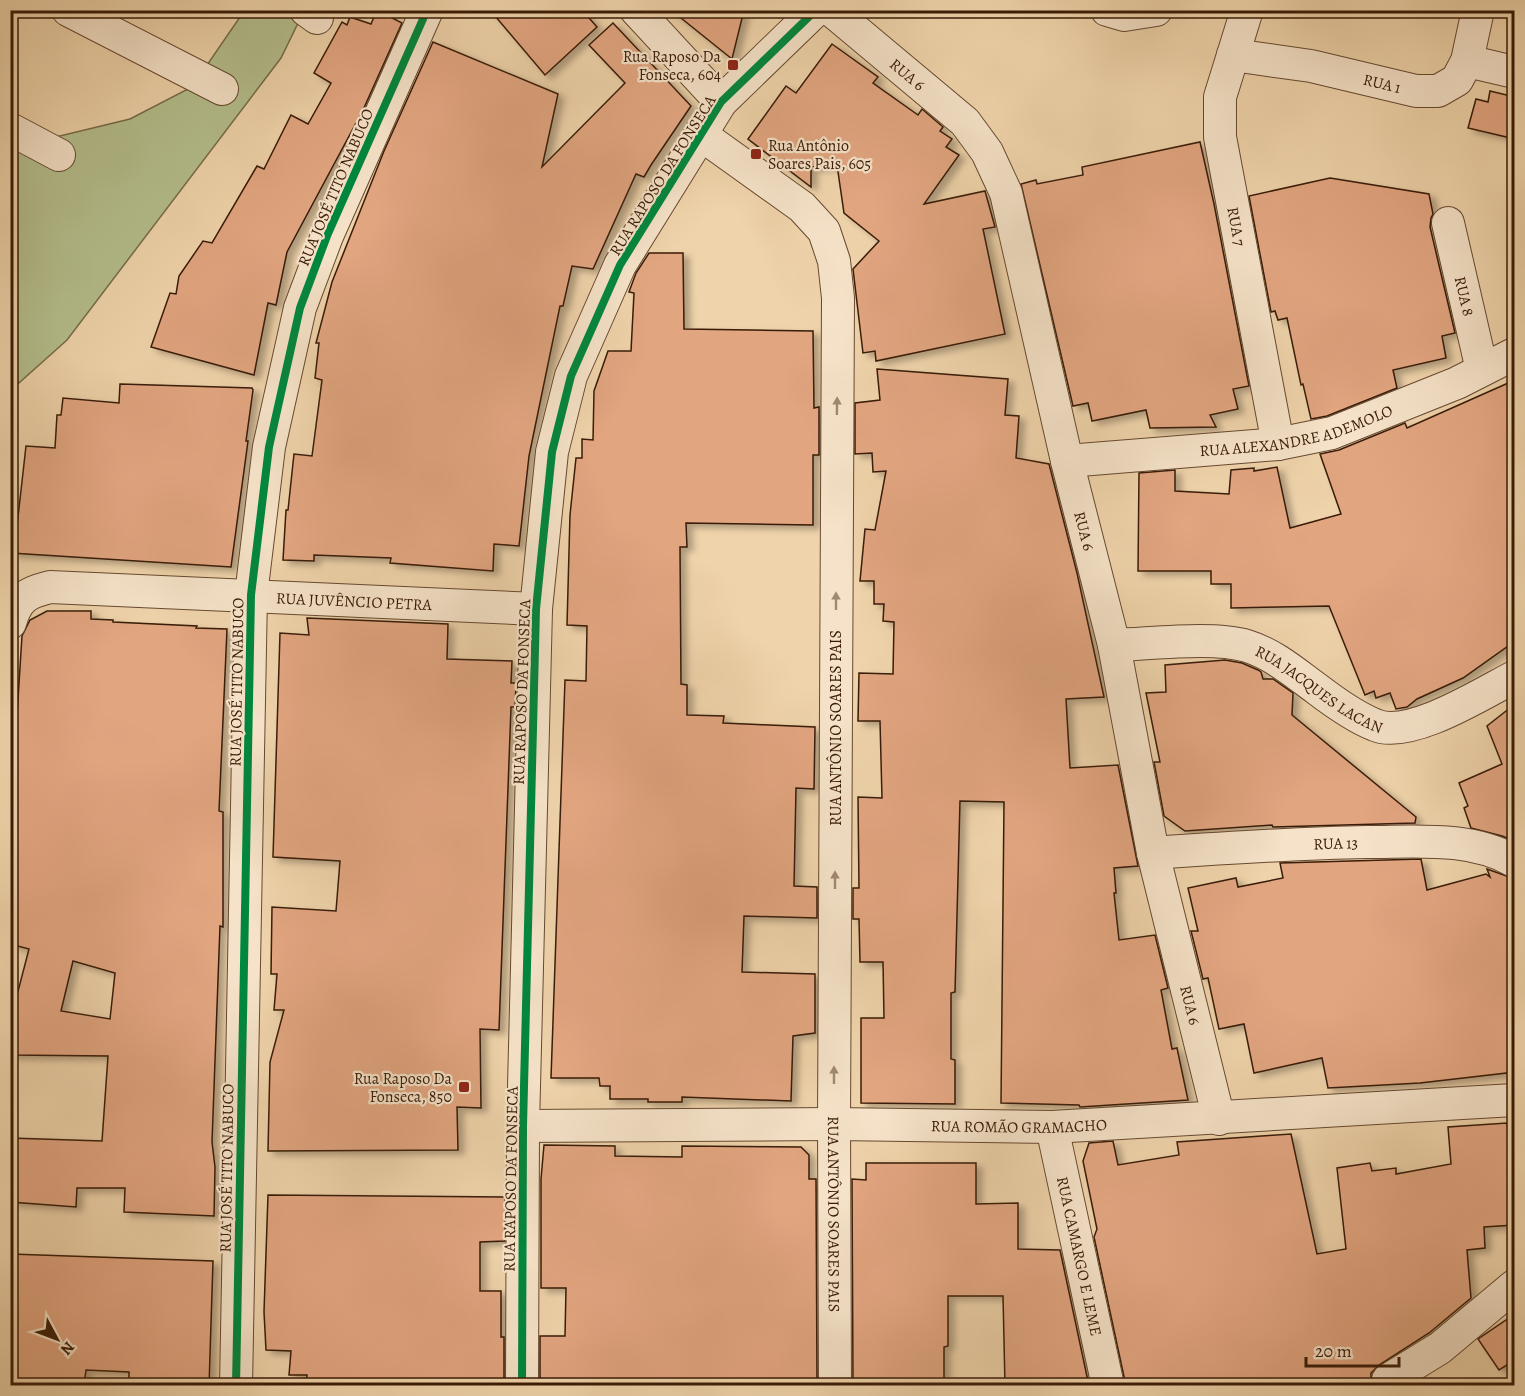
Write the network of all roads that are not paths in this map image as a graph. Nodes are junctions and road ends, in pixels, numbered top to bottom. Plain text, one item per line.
1 (68, 10) edge
2 (636, 10) edge
3 (816, 10) edge
4 (831, 10) edge
5 (1107, 10) edge
6 (1156, 10) edge
7 (1247, 10) edge
8 (1478, 10) edge
9 (422, 12) edge
10 (1233, 55) junction
11 (1467, 62) junction
12 (1515, 72) edge
13 (222, 89) dead end
14 (721, 102) junction
15 (10, 129) edge
16 (700, 134) junction
17 (59, 155) dead end
18 (1448, 223) dead end
19 (1515, 354) edge
20 (1482, 370) junction
21 (1278, 444) junction
22 (1067, 460) junction
23 (251, 595) junction
24 (536, 609) junction
25 (10, 623) edge
26 (1114, 645) junction
27 (1515, 677) edge
28 (1153, 853) junction
29 (1515, 861) edge
30 (1515, 1100) edge
31 (1219, 1119) junction
32 (834, 1124) junction
33 (523, 1126) junction
34 (1052, 1127) junction
35 (1515, 1286) edge
36 (1384, 1384) edge
37 (236, 1386) edge
38 (522, 1386) edge
39 (835, 1386) edge
40 (1108, 1386) edge

1 - 13 street
2 - 14 street
3 - 14 street, RUA RAPOSO DA FONSECA
4 - 22 street, RUA 6
5 - 6 street
7 - 10 street, RUA 7
8 - 11 street, RUA 1
9 - 23 street, RUA JOSÉ TITO NABUCO
10 - 11 street, RUA 1
10 - 21 street, RUA 7
11 - 12 street
14 - 16 street, RUA RAPOSO DA FONSECA
15 - 17 street
16 - 24 street, RUA RAPOSO DA FONSECA
32 -> 16 street, RUA ANTÔNIO SOARES PAIS
18 - 20 street, RUA 8
19 - 20 street, RUA ALEXANDRE ADEMOLO
20 - 21 street, RUA ALEXANDRE ADEMOLO
21 - 22 street, RUA ALEXANDRE ADEMOLO
22 - 26 street, RUA 6
23 - 24 street, RUA JUVÊNCIO PETRA
23 - 25 street, RUA JUVÊNCIO PETRA
23 - 37 street, RUA JOSÉ TITO NABUCO
24 - 33 street, RUA RAPOSO DA FONSECA
26 - 27 street, RUA JACQUES LACAN
26 - 28 street, RUA 6
28 - 29 street, RUA 13
28 - 31 street, RUA 6
30 - 31 street, RUA ROMÃO GRAMACHO
31 - 34 street, RUA ROMÃO GRAMACHO
32 - 33 street, RUA ROMÃO GRAMACHO
32 - 34 street, RUA ROMÃO GRAMACHO
32 - 39 street, RUA ANTÔNIO SOARES PAIS
33 - 38 street, RUA RAPOSO DA FONSECA
34 - 40 street, RUA CAMARGO E LEME
35 - 36 street

